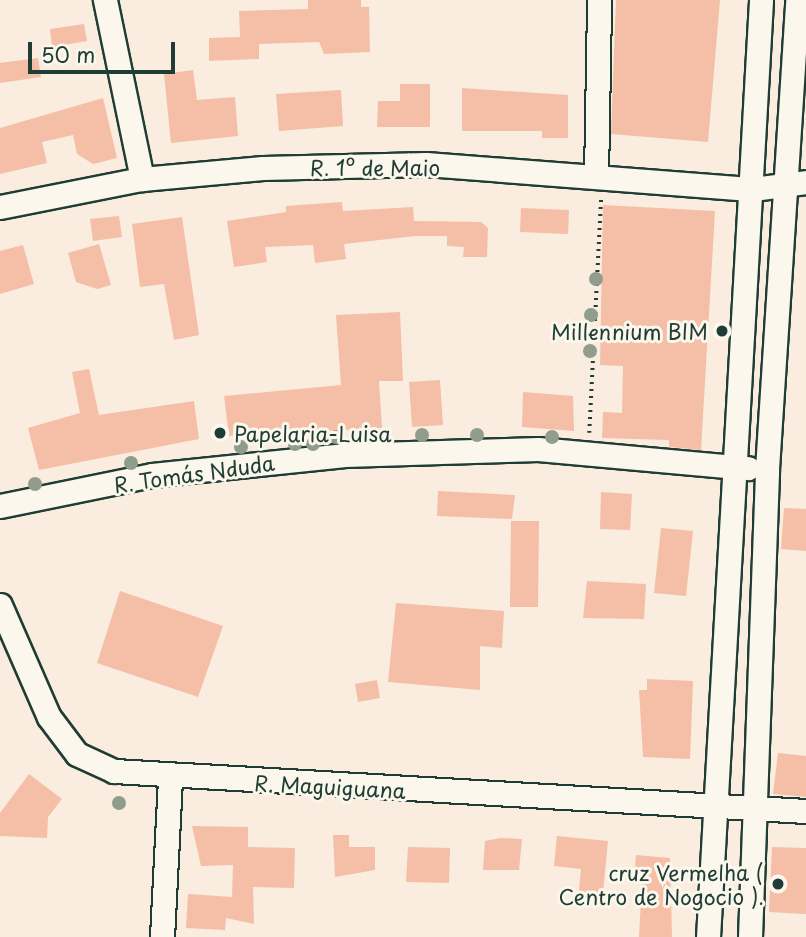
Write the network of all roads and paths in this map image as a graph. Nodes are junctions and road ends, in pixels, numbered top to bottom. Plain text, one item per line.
1 (104, 0) edge
2 (599, 0) edge
3 (761, 0) edge
4 (797, 0) edge
5 (142, 179) junction
6 (795, 182) edge
7 (599, 184) junction
8 (753, 189) junction
9 (0, 207) edge
10 (588, 453) junction
11 (735, 467) junction
12 (767, 469) junction
13 (0, 506) edge
14 (0, 605) edge
15 (170, 778) junction
16 (714, 802) junction
17 (755, 807) junction
18 (806, 811) edge
19 (162, 937) edge
20 (708, 937) edge
21 (750, 937) edge

1 - 5 street
2 - 7 street
3 - 8 street
4 - 6 street
5 - 7 street, R. 1º de Maio
5 - 9 street, R. 1º de Maio
6 - 8 street, R. 1º de Maio
6 - 12 street
7 - 8 street, R. 1º de Maio
7 - 10 path
8 - 11 street
10 - 11 street, R. Tomás Nduda
10 - 13 street, R. Tomás Nduda
11 - 12 street, R. Tomás Nduda
11 - 16 street
12 - 17 street
14 - 15 street, R. Maguiguana
15 - 16 street, R. Maguiguana
15 - 19 street
16 - 17 street, R. Maguiguana
16 - 20 street
17 - 18 street, R. Maguiguana
17 - 21 street

